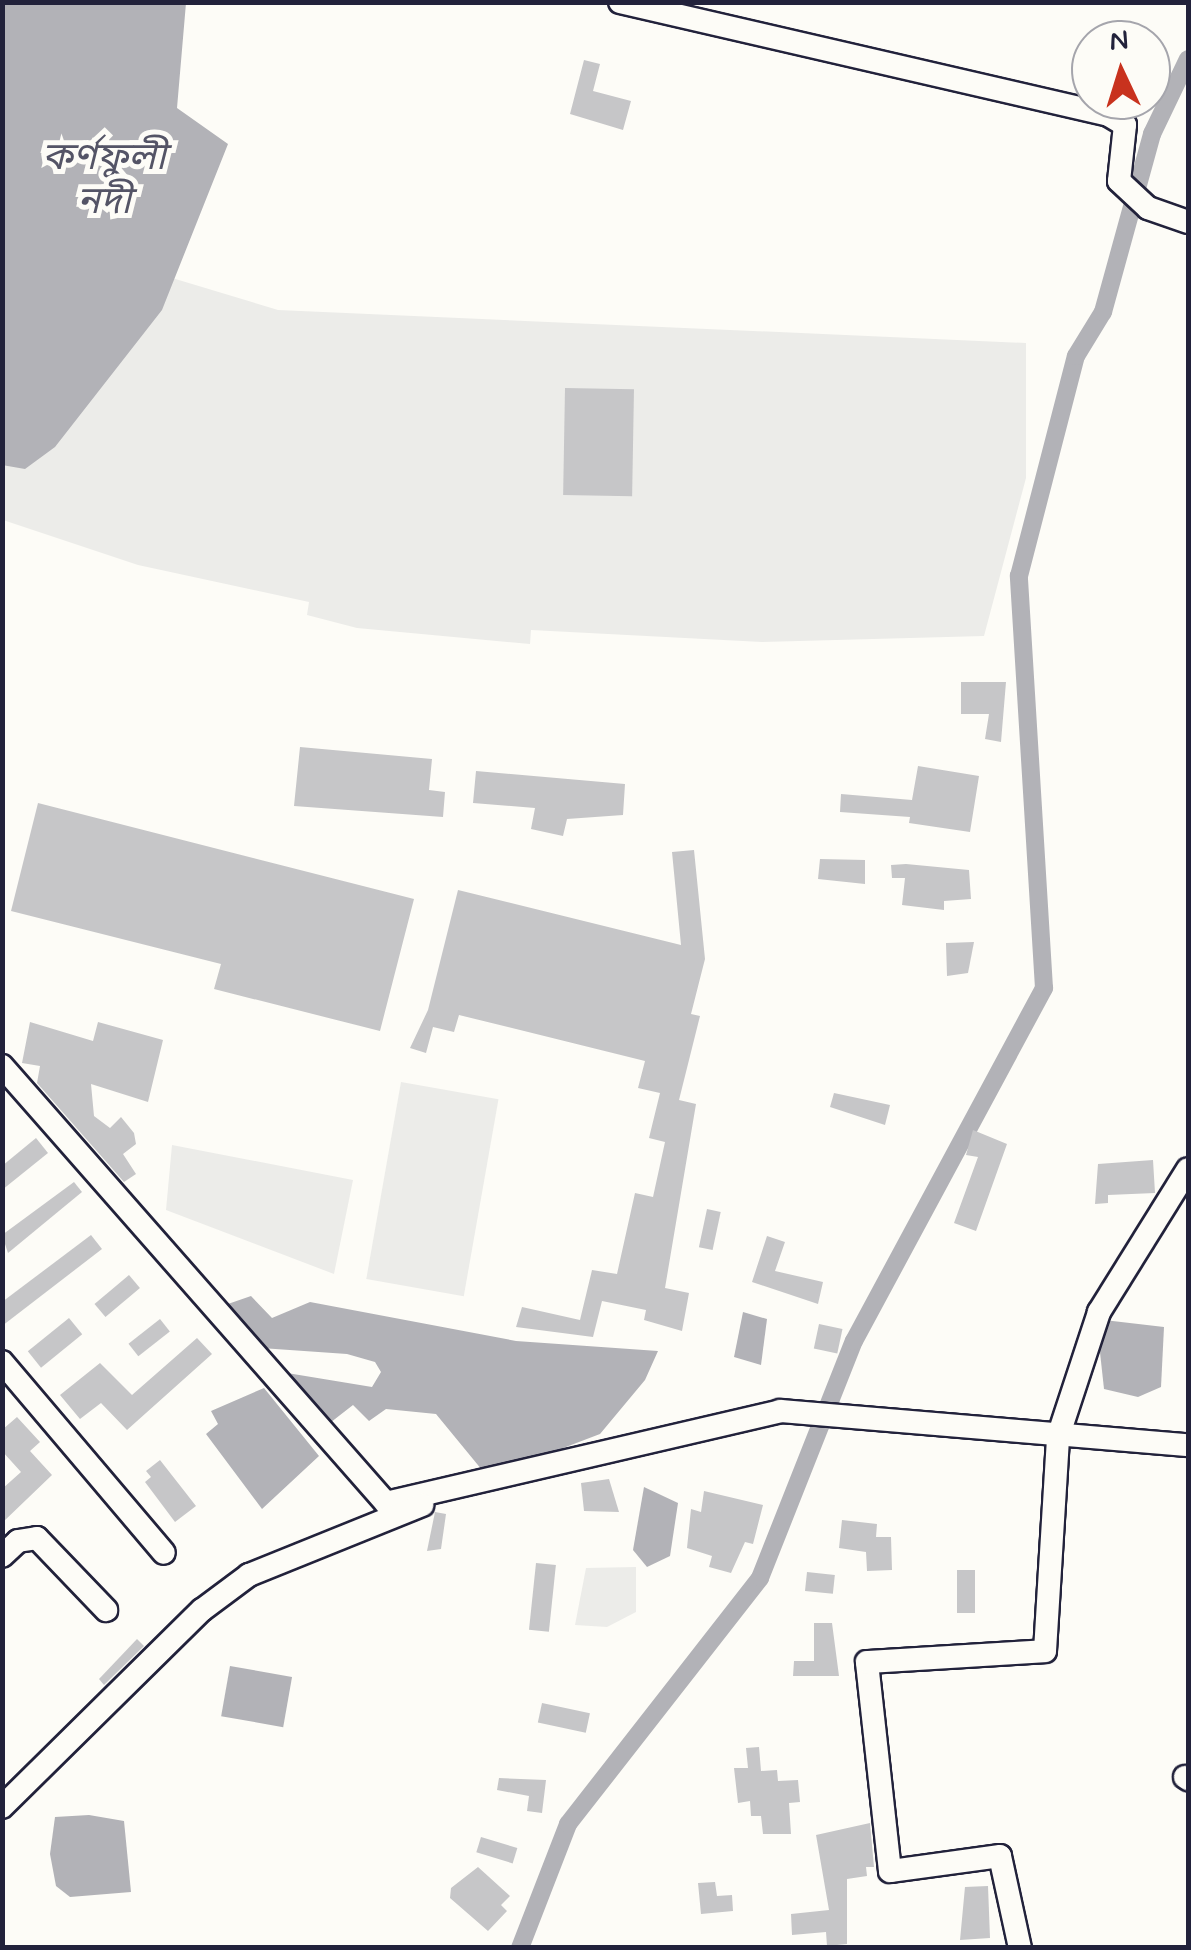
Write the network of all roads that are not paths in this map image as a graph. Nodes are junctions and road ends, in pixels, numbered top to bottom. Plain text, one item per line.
1 (620, 2) edge
2 (1188, 222) edge
3 (2, 1066) edge
4 (1188, 1169) edge
5 (2, 1362) edge
6 (1058, 1437) junction
7 (1188, 1445) edge
8 (446, 1489) junction
9 (164, 1553) dead end
10 (2, 1556) edge
11 (106, 1610) dead end
12 (2, 1807) edge
13 (1020, 1948) edge

1 - 2 street
3 - 8 street
4 - 6 street
5 - 9 street
6 - 7 street
6 - 8 street
6 - 13 street
8 - 12 street
10 - 11 street

